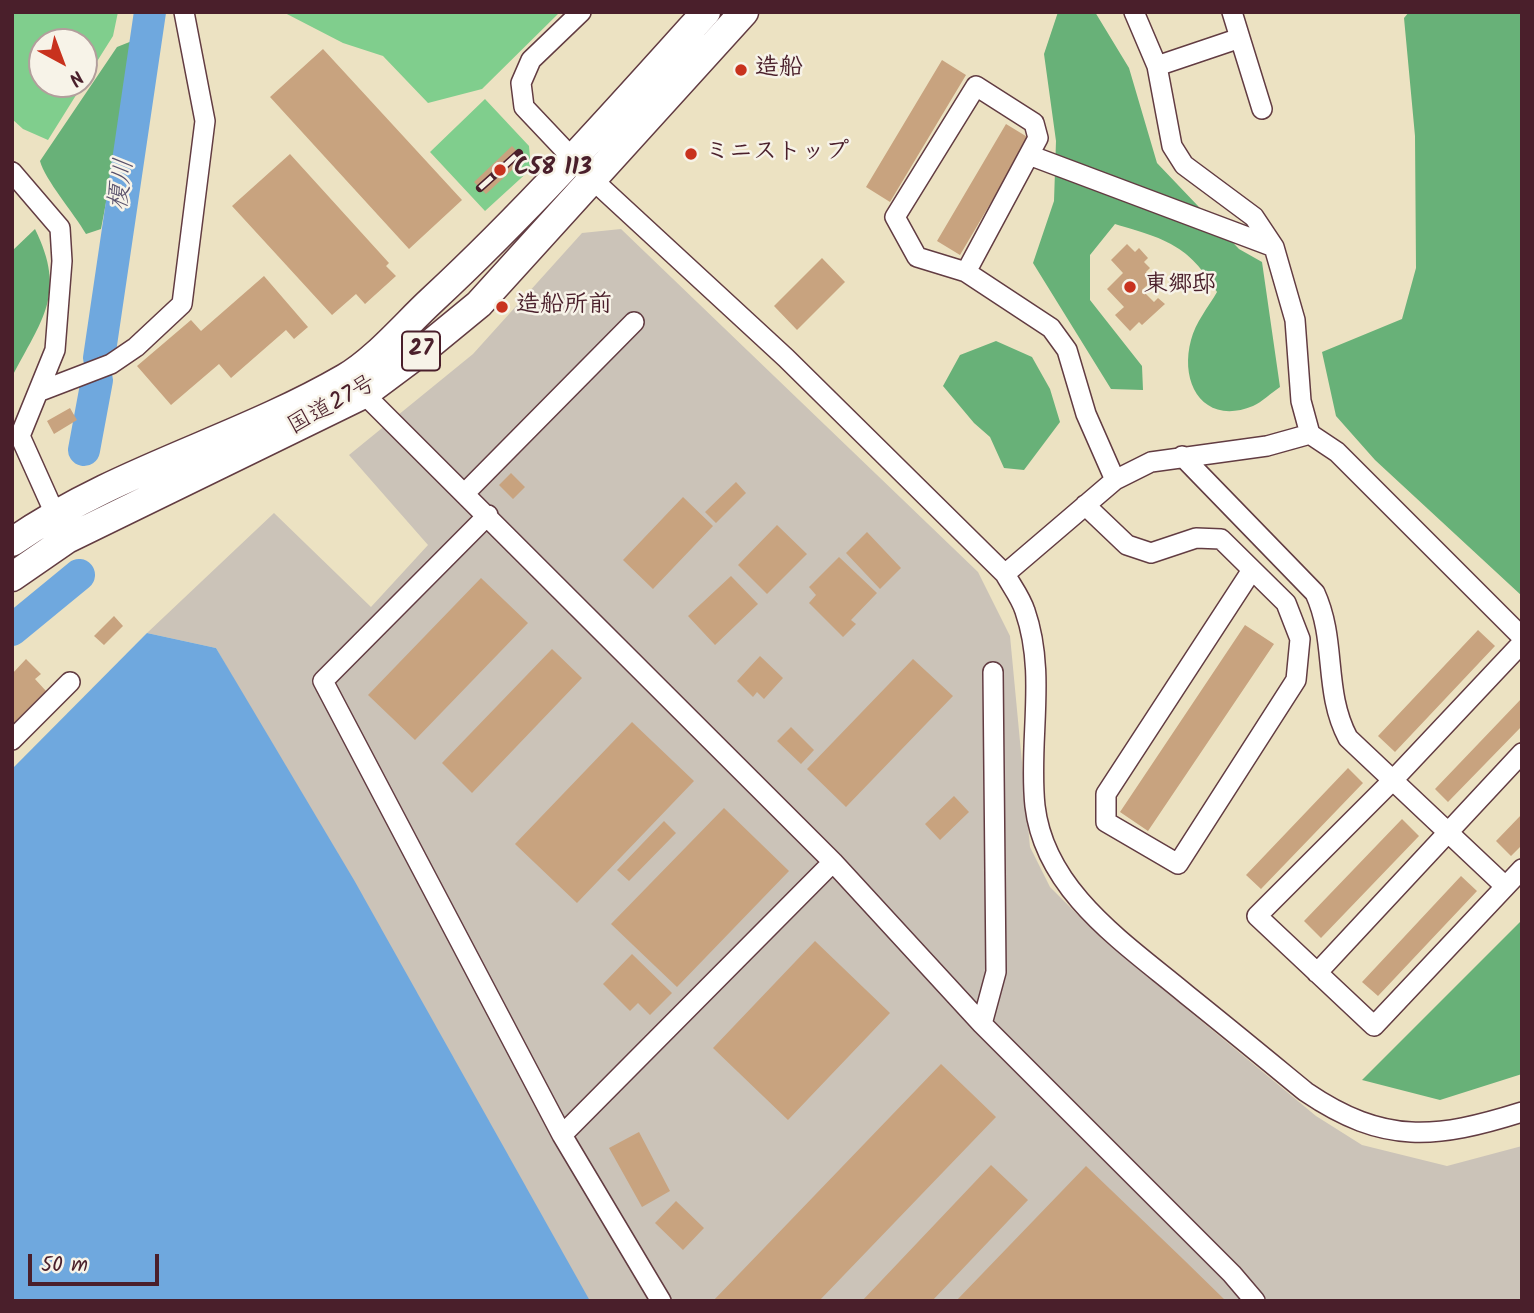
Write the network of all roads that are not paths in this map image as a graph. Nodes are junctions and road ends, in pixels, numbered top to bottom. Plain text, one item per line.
1 (184, 12) edge
2 (581, 12) edge
3 (706, 12) edge
4 (744, 12) edge
5 (1134, 12) edge
6 (1232, 12) edge
7 (1240, 38) junction
8 (1157, 66) junction
9 (1262, 109) dead end
10 (1029, 155) junction
11 (575, 158) junction
12 (12, 172) edge
13 (593, 180) junction
14 (1273, 247) junction
15 (966, 272) junction
16 (634, 322) dead end
17 (355, 386) junction
18 (38, 392) junction
19 (1310, 433) junction
20 (16, 435) edge
21 (1182, 456) junction
22 (1115, 480) junction
23 (465, 493) junction
24 (1085, 505) junction
25 (54, 513) junction
26 (488, 515) junction
27 (67, 539) junction
28 (12, 542) edge
29 (1252, 570) junction
30 (1005, 574) junction
31 (12, 577) edge
32 (1522, 637) edge
33 (1522, 643) edge
34 (993, 672) dead end
35 (69, 682) dead end
36 (12, 740) edge
37 (1522, 753) edge
38 (1394, 779) junction
39 (1447, 831) junction
40 (833, 862) junction
41 (1522, 869) edge
42 (1505, 886) junction
43 (1317, 972) junction
44 (982, 1024) junction
45 (1522, 1112) edge
46 (562, 1135) junction
47 (662, 1301) edge
48 (1255, 1301) edge

1 - 18 street
2 - 11 street
3 - 11 highway, 国道27号 / 27
4 - 13 highway, 国道27号 / 27
5 - 8 street
6 - 7 street
7 - 8 street
7 - 9 street
8 - 14 street
10 - 14 street
10 - 15 street
10 - 15 street
11 - 13 street
11 - 17 highway, 国道27号 / 27
12 - 18 street
13 - 17 highway, 国道27号 / 27
13 - 30 street
14 - 19 street
15 - 22 street
16 - 23 street
17 - 23 street
17 - 25 highway, 国道27号 / 27
17 - 27 highway, 国道27号 / 27
18 - 20 street
19 - 21 street
19 - 32 street
20 - 25 street
21 - 22 street
21 - 38 street
22 - 24 street
23 - 26 street
24 - 29 street
24 - 30 street
25 - 27 street
25 - 28 highway, 国道27号 / 27
26 - 40 street
26 - 46 street
27 - 31 highway, 国道27号 / 27
29 - 29 street
30 - 45 street
33 - 38 street
34 - 44 street
35 - 36 street
37 - 39 street
38 - 39 street
38 - 43 street
39 - 42 street
39 - 43 street
40 - 44 street
40 - 46 street
41 - 42 street
42 - 43 street
44 - 48 street
46 - 47 street

